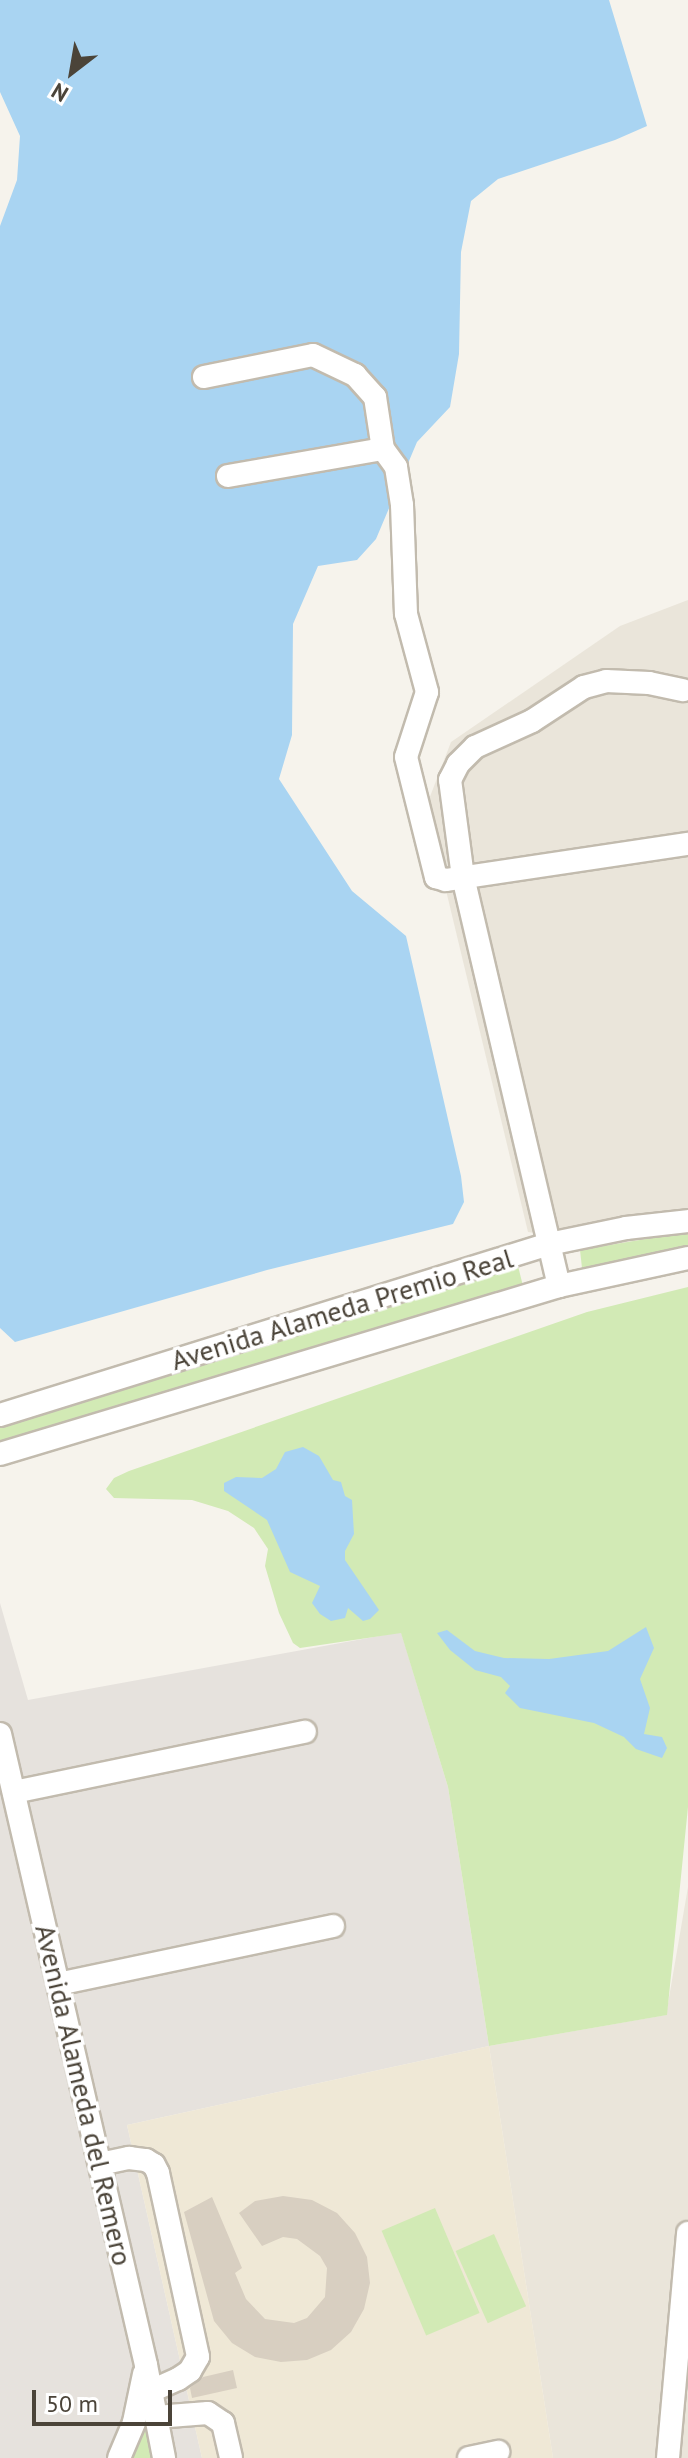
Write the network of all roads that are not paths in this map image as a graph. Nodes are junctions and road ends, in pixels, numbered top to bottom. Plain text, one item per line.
1 (204, 377) dead end
2 (390, 458) junction
3 (228, 476) dead end
4 (683, 690) dead end
5 (688, 844) edge
6 (463, 877) junction
7 (688, 1221) edge
8 (549, 1244) junction
9 (688, 1258) edge
10 (559, 1286) junction
11 (0, 1415) edge
12 (0, 1454) edge
13 (305, 1732) dead end
14 (0, 1734) edge
15 (14, 1792) junction
16 (333, 1926) dead end
17 (58, 1984) junction
18 (100, 2164) junction
19 (688, 2233) edge
20 (146, 2365) junction
21 (151, 2391) junction
22 (156, 2417) junction
23 (680, 2424) edge
24 (498, 2452) dead end
25 (119, 2458) edge
26 (164, 2458) edge
27 (231, 2458) edge
28 (469, 2458) edge
29 (668, 2458) edge

1 - 2 street
2 - 3 street
2 - 6 street
4 - 6 street
5 - 6 street
6 - 8 street
7 - 8 street, Avenida Alameda Premio Real
8 - 10 street
8 - 11 street, Avenida Alameda Premio Real
9 - 10 street, Avenida Alameda Premio Real
10 - 12 street, Avenida Alameda Premio Real
13 - 15 street
14 - 15 street, Avenida Alameda del Remero
15 - 17 street, Avenida Alameda del Remero
16 - 17 street
17 - 18 street, Avenida Alameda del Remero
18 - 20 street, Avenida Alameda del Remero
18 - 21 street
19 - 23 street
20 - 21 street, Avenida Alameda del Remero
20 - 25 street
21 - 22 street, Avenida Alameda del Remero
22 - 26 street, Avenida Alameda del Remero
22 - 27 street
23 - 29 street
24 - 28 street

